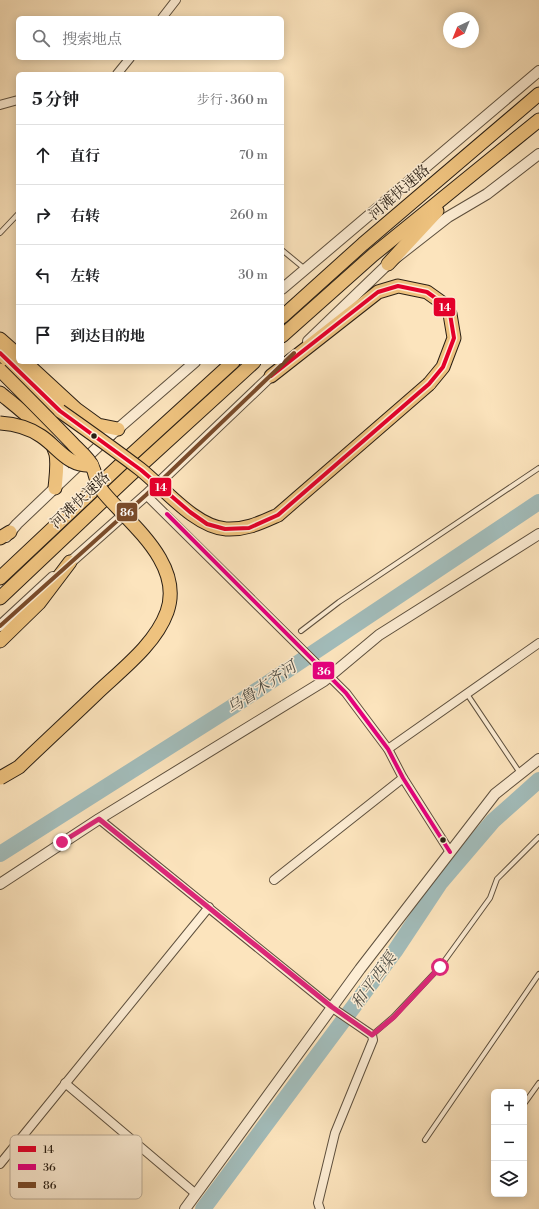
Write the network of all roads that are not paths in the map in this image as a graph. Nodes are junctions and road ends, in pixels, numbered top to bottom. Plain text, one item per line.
1 (176, 0) edge
2 (164, 16) edge
3 (128, 60) edge
4 (539, 71) edge
5 (119, 72) edge
6 (539, 94) edge
7 (16, 101) edge
8 (0, 105) edge
9 (539, 120) edge
10 (539, 154) edge
11 (463, 181) junction
12 (16, 216) edge
13 (0, 232) edge
14 (284, 252) edge
15 (388, 264) junction
16 (305, 270) junction
17 (284, 287) edge
18 (284, 315) edge
19 (284, 334) edge
20 (0, 339) edge
21 (0, 346) edge
22 (0, 353) edge
23 (16, 353) edge
24 (16, 360) edge
25 (20, 364) edge
26 (27, 364) edge
27 (193, 364) edge
28 (231, 364) edge
29 (252, 364) edge
30 (284, 364) edge
31 (284, 364) edge
32 (0, 370) edge
33 (0, 376) edge
34 (271, 376) junction
35 (0, 393) edge
36 (0, 423) edge
37 (114, 432) junction
38 (92, 465) junction
39 (539, 468) edge
40 (55, 488) junction
41 (146, 494) junction
42 (539, 534) edge
43 (5, 535) edge
44 (0, 544) edge
45 (70, 562) junction
46 (0, 578) edge
47 (0, 598) edge
48 (0, 626) edge
49 (301, 631) dead end
50 (0, 641) edge
51 (539, 643) edge
52 (327, 672) junction
53 (467, 694) junction
54 (388, 749) junction
55 (539, 759) edge
56 (521, 774) junction
57 (0, 778) edge
58 (403, 778) junction
59 (99, 819) junction
60 (539, 838) edge
61 (450, 852) junction
62 (274, 880) dead end
63 (0, 884) edge
64 (209, 907) junction
65 (539, 974) edge
66 (332, 1007) junction
67 (369, 1033) junction
68 (539, 1083) edge
69 (65, 1084) junction
70 (527, 1100) edge
71 (24, 1135) edge
72 (126, 1135) edge
73 (426, 1140) dead end
74 (142, 1149) edge
75 (10, 1152) edge
76 (0, 1164) edge
77 (196, 1194) junction
78 (185, 1209) edge
79 (320, 1209) edge

1 - 2 street
3 - 5 street
4 - 16 street
6 - 18 highway, 河滩快速路
7 - 8 street
9 - 11 highway, 河滩快速路
10 - 15 street
11 - 15 highway
11 - 19 highway, 河滩快速路
12 - 13 lane
14 - 16 lane
15 - 31 street
16 - 17 street
20 - 23 highway
21 - 24 main road
22 - 34 highway, bridge
25 - 37 main road
26 - 37 highway
27 - 37 street
28 - 46 highway, 河滩快速路
29 - 47 highway, 河滩快速路
30 - 34 street
32 - 38 highway, bridge
33 - 40 main road
34 - 41 street
35 - 40 highway
36 - 38 highway, bridge
37 - 40 street
38 - 57 highway, bridge
39 - 49 lane
40 - 43 street
41 - 45 street
41 - 52 street
42 - 52 street
43 - 44 street
45 - 48 street
45 - 50 highway
51 - 53 street
52 - 54 street
52 - 59 street
53 - 54 street
53 - 56 lane
54 - 58 street
55 - 56 street
56 - 61 street
58 - 61 street
58 - 62 street
59 - 63 street
59 - 64 street
60 - 67 lane
61 - 66 street
64 - 66 street
64 - 69 street
65 - 73 lane
66 - 67 street
66 - 77 street
67 - 79 street
68 - 70 lane
69 - 71 street
69 - 72 street
74 - 77 street
75 - 76 street
77 - 78 street

